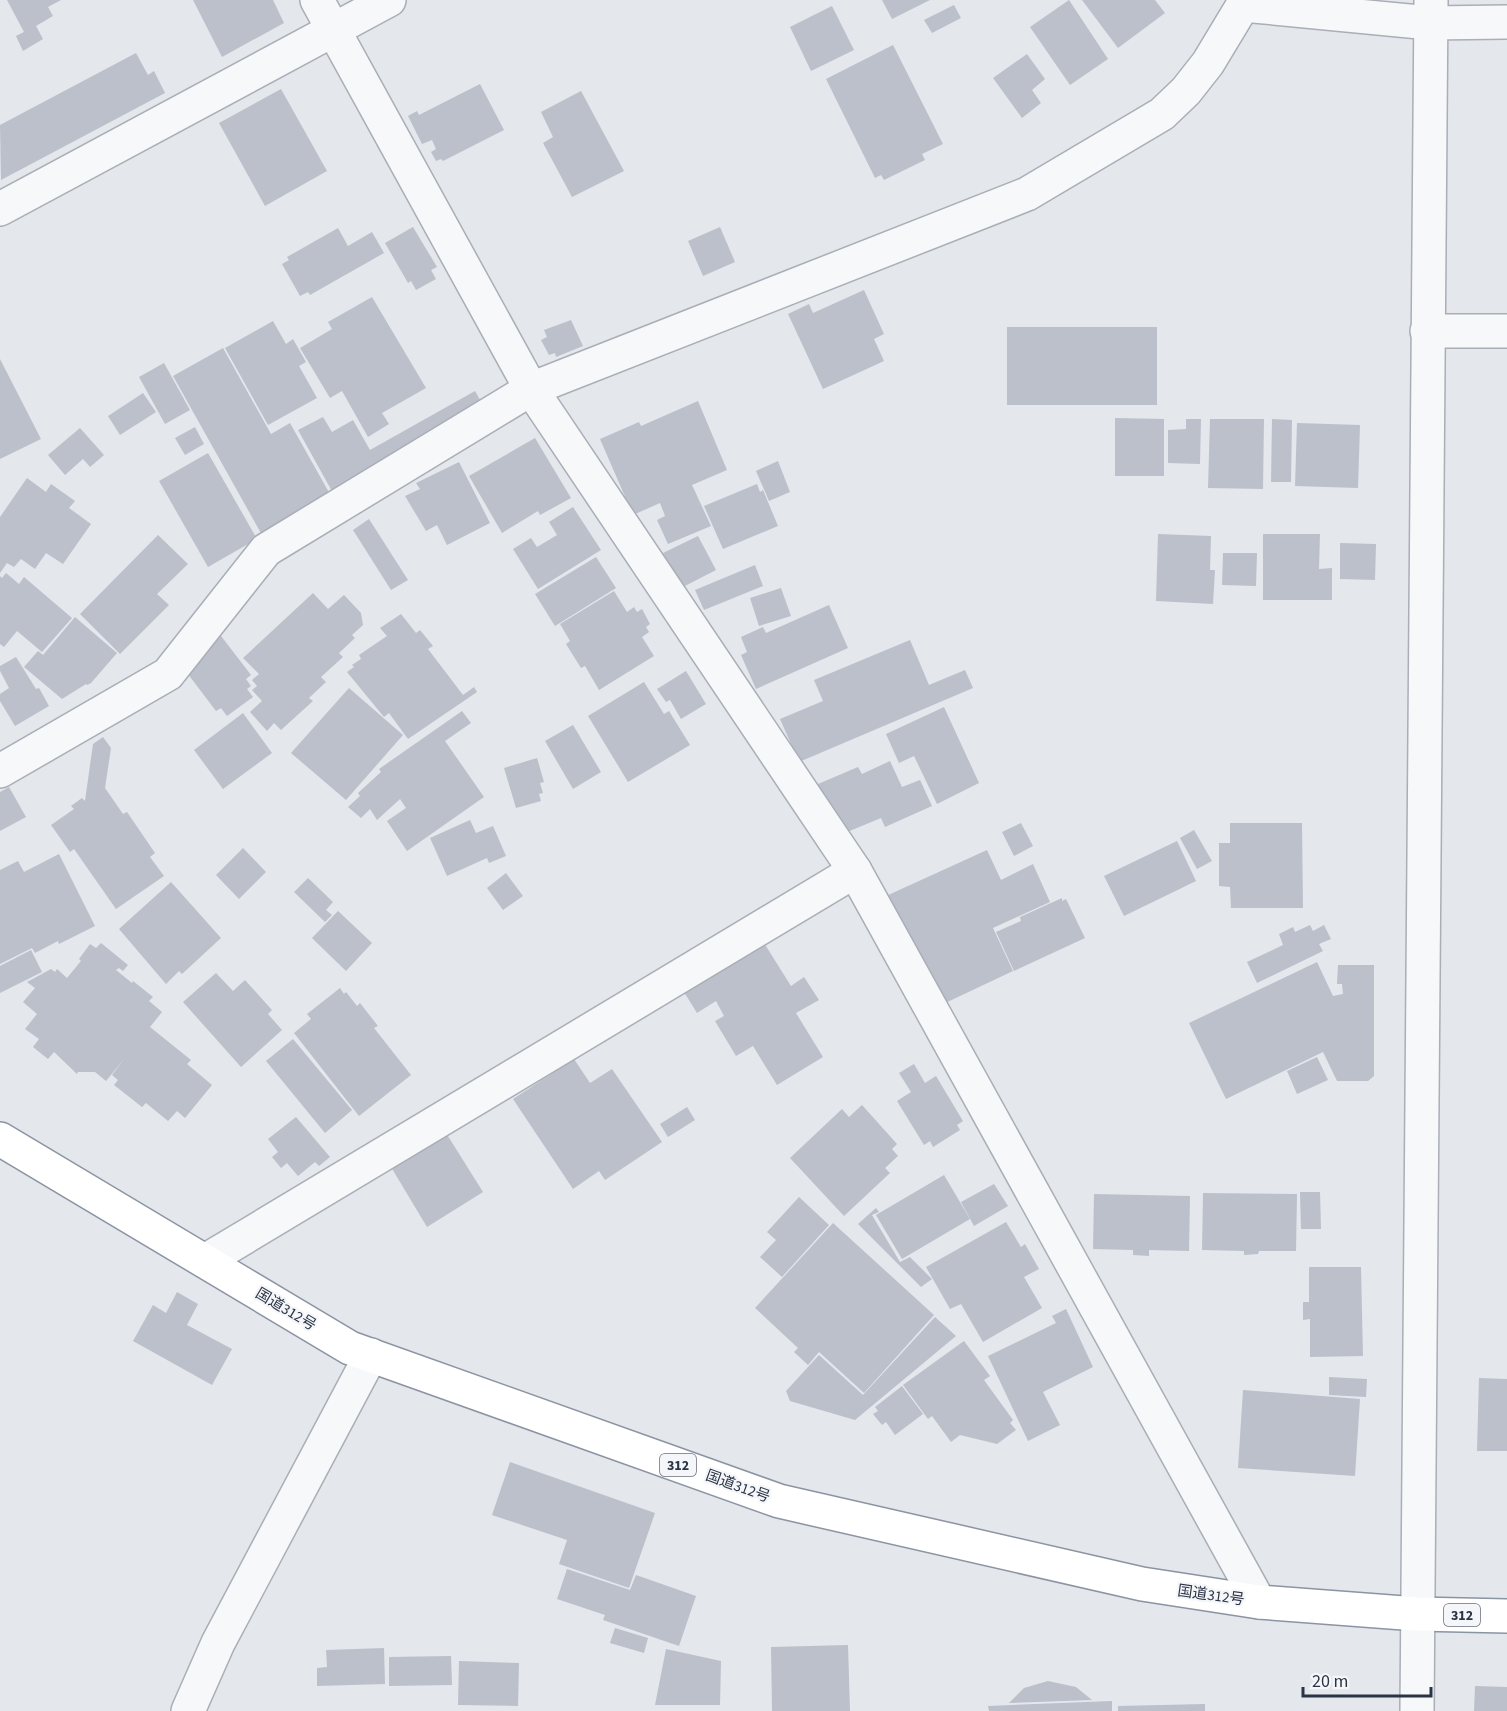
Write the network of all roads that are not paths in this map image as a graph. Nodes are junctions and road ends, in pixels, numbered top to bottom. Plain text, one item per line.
1 (317, 0) edge
2 (389, 0) edge
3 (1246, 3) edge
4 (1430, 11) edge
5 (1507, 22) edge
6 (332, 31) junction
7 (0, 209) edge
8 (1427, 331) junction
9 (1507, 331) edge
10 (531, 389) junction
11 (0, 771) edge
12 (855, 872) junction
13 (0, 1139) edge
14 (205, 1261) junction
15 (371, 1355) junction
16 (1259, 1602) junction
17 (1417, 1614) junction
18 (1507, 1616) edge
19 (188, 1711) edge
20 (1417, 1711) edge

1 - 6 street
2 - 6 street
3 - 4 street
3 - 10 street
4 - 5 street
4 - 8 street
6 - 7 street
6 - 10 street
8 - 9 street
8 - 17 street
10 - 11 street
10 - 12 street
12 - 14 street
12 - 16 street
13 - 14 highway, 国道312号 / 312
14 - 15 highway, 国道312号 / 312
15 - 16 highway, 国道312号 / 312
15 - 19 street
16 - 17 highway, 国道312号 / 312
17 - 18 highway, 国道312号 / 312
17 - 20 street

